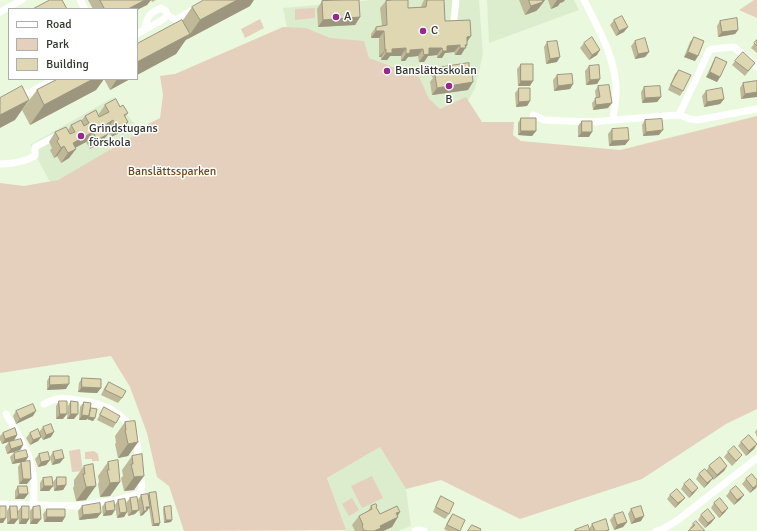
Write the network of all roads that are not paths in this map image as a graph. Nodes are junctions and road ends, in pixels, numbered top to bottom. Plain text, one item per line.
1 (22, 0) edge
2 (210, 0) edge
3 (456, 0) edge
4 (584, 0) edge
5 (0, 12) edge
6 (167, 15) junction
7 (454, 19) edge
8 (140, 32) edge
9 (757, 67) edge
10 (52, 80) edge
11 (0, 105) edge
12 (757, 109) edge
13 (533, 115) dead end
14 (679, 115) junction
15 (613, 120) junction
16 (63, 132) edge
17 (0, 164) edge
18 (44, 404) dead end
19 (6, 414) dead end
20 (757, 458) edge
21 (0, 504) edge
22 (33, 506) junction
23 (415, 531) edge
24 (424, 531) edge
25 (656, 531) edge

1 - 5 street
2 - 6 street
3 - 7 street
4 - 15 street
6 - 8 street
6 - 8 street
9 - 14 street
10 - 11 street
12 - 14 street
13 - 15 street
14 - 15 street
16 - 17 street
18 - 22 street
19 - 22 street
20 - 25 street
21 - 22 street
23 - 24 street

